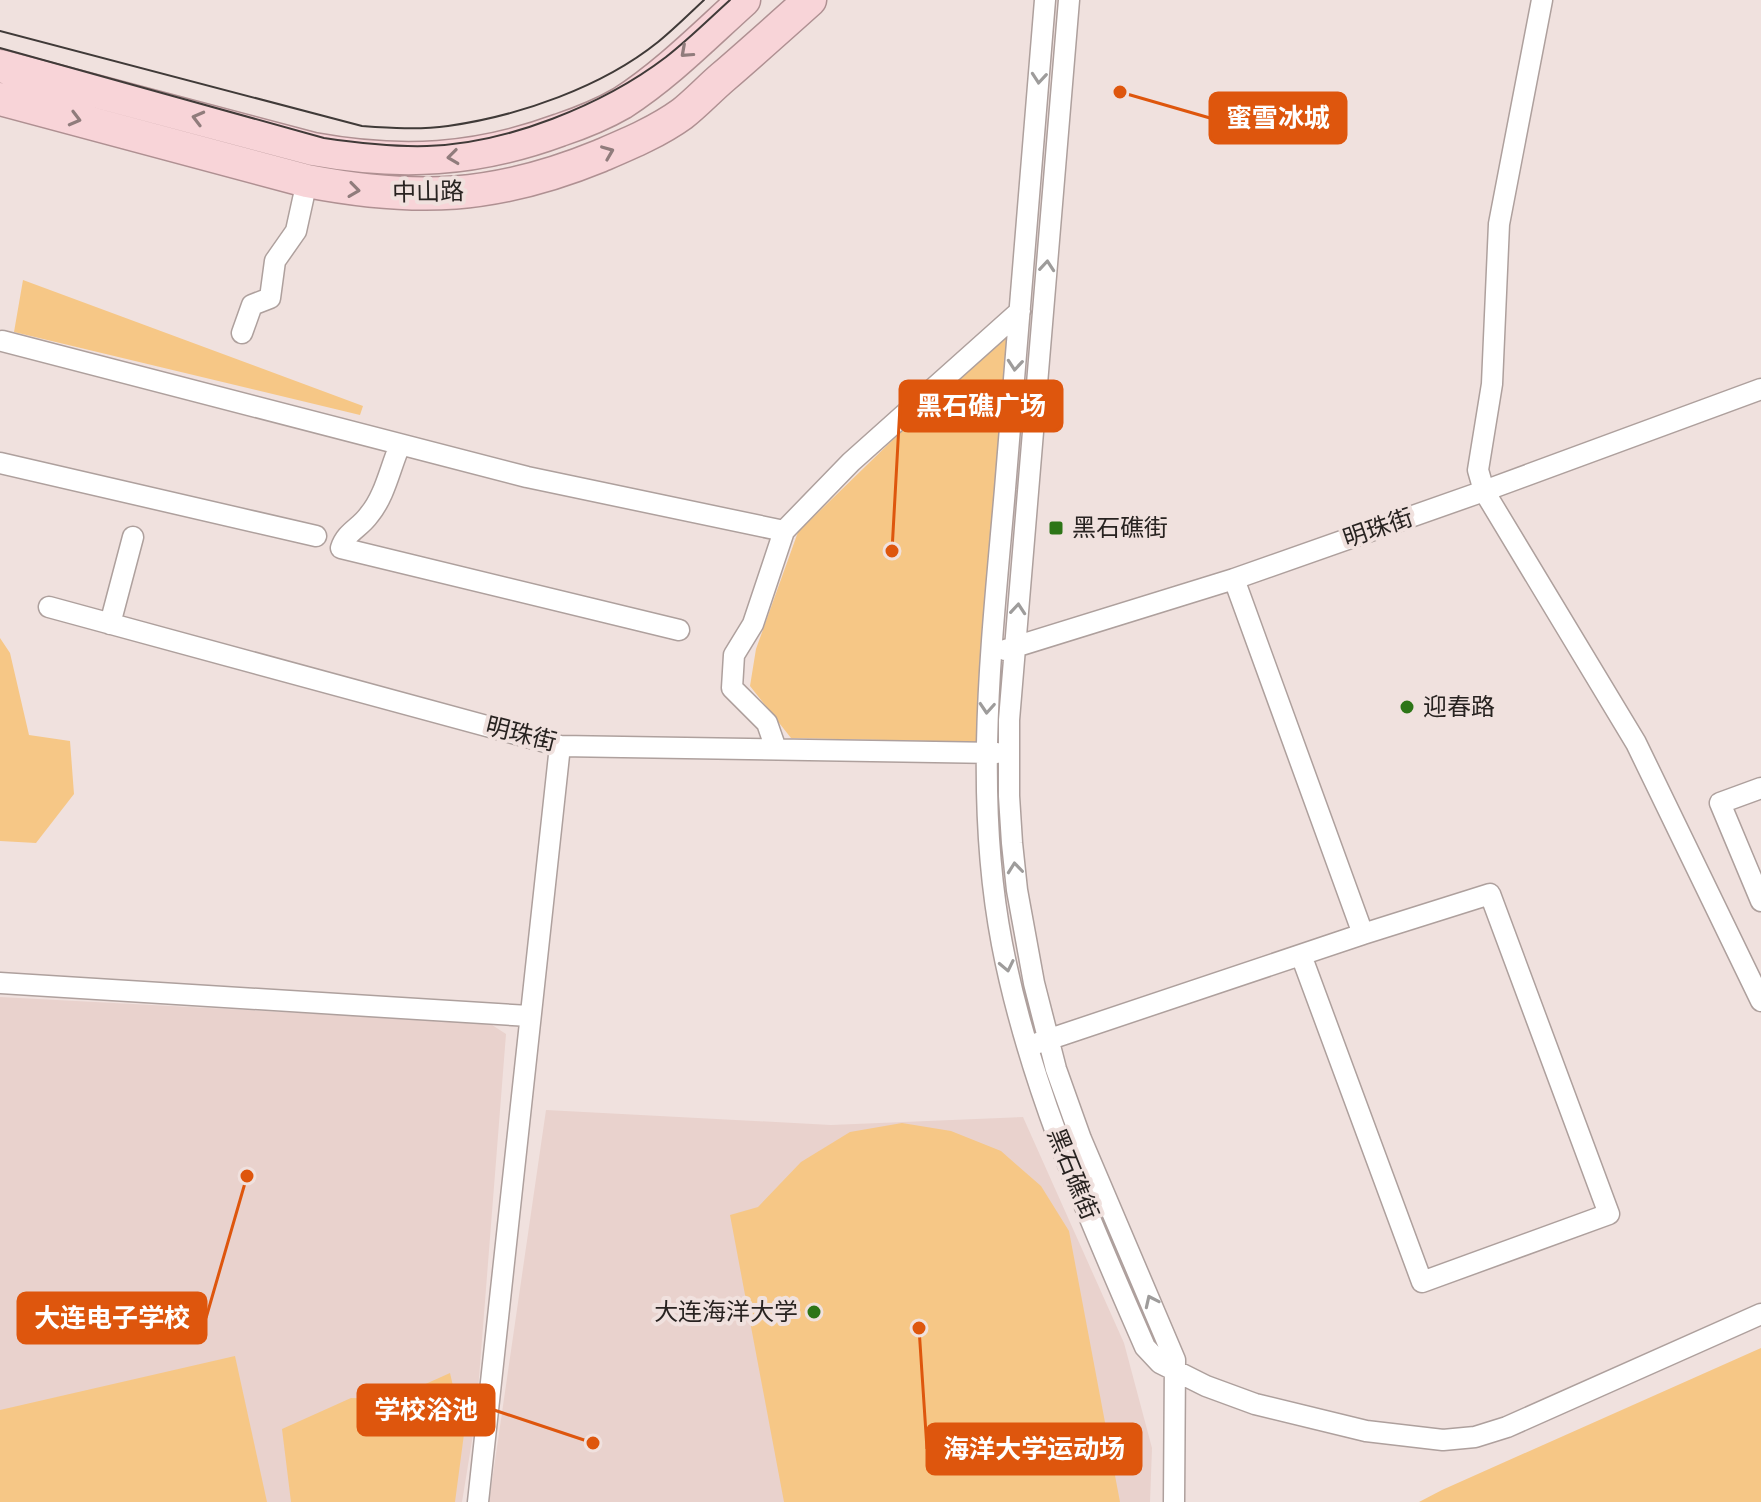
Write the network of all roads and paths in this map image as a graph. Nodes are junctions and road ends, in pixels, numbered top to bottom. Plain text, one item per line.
1 (744, 0) edge
2 (810, 0) edge
3 (1045, 0) edge
4 (1069, 0) edge
5 (1542, 0) edge
6 (0, 66) edge
7 (0, 99) edge
8 (307, 181) junction
9 (1020, 311) junction
10 (242, 333) dead end
11 (2, 341) dead end
12 (1761, 389) edge
13 (400, 445) junction
14 (0, 463) edge
15 (1484, 491) junction
16 (784, 531) junction
17 (316, 536) dead end
18 (133, 537) dead end
19 (1234, 579) junction
20 (49, 607) dead end
21 (110, 624) junction
22 (679, 630) dead end
23 (1015, 647) junction
24 (991, 654) junction
25 (560, 746) junction
26 (776, 749) junction
27 (986, 753) junction
28 (1009, 753) junction
29 (1761, 788) edge
30 (1761, 901) edge
31 (1363, 934) junction
32 (1301, 955) junction
33 (0, 983) edge
34 (1761, 1001) edge
35 (529, 1016) junction
36 (1048, 1040) junction
37 (1027, 1047) junction
38 (1761, 1314) edge
39 (1177, 1374) junction
40 (478, 1502) edge
41 (1174, 1502) edge

1 -> 6 highway, 中山路
8 -> 2 highway, 中山路
3 -> 9 street, 黑石礁街
23 -> 4 street, 黑石礁街
5 - 15 street
7 -> 8 highway, 中山路
8 - 10 street
9 - 16 street
9 -> 24 street, 黑石礁街
11 - 13 street
12 - 15 street, 明珠街
13 - 16 street
13 - 22 street
14 - 17 street
15 - 19 street, 明珠街
15 - 34 street
16 - 26 street
18 - 21 street
19 - 23 street, 明珠街
19 - 31 street
20 - 21 street, 明珠街
21 - 25 street, 明珠街
23 - 24 street, 明珠街
23 - 28 street, 黑石礁街
24 -> 27 street, 黑石礁街
25 - 26 street, 明珠街
25 - 35 street
26 - 27 street, 明珠街
27 - 28 street, 明珠街
27 -> 37 street, 黑石礁街
36 -> 28 street, 黑石礁街
29 - 30 street
31 - 32 street
31 - 32 street
32 - 36 street
33 - 35 street
35 - 40 street
36 - 37 street
39 -> 36 street, 黑石礁街
37 - 39 street, 黑石礁街
38 - 39 street, 黑石礁街
39 - 41 street

